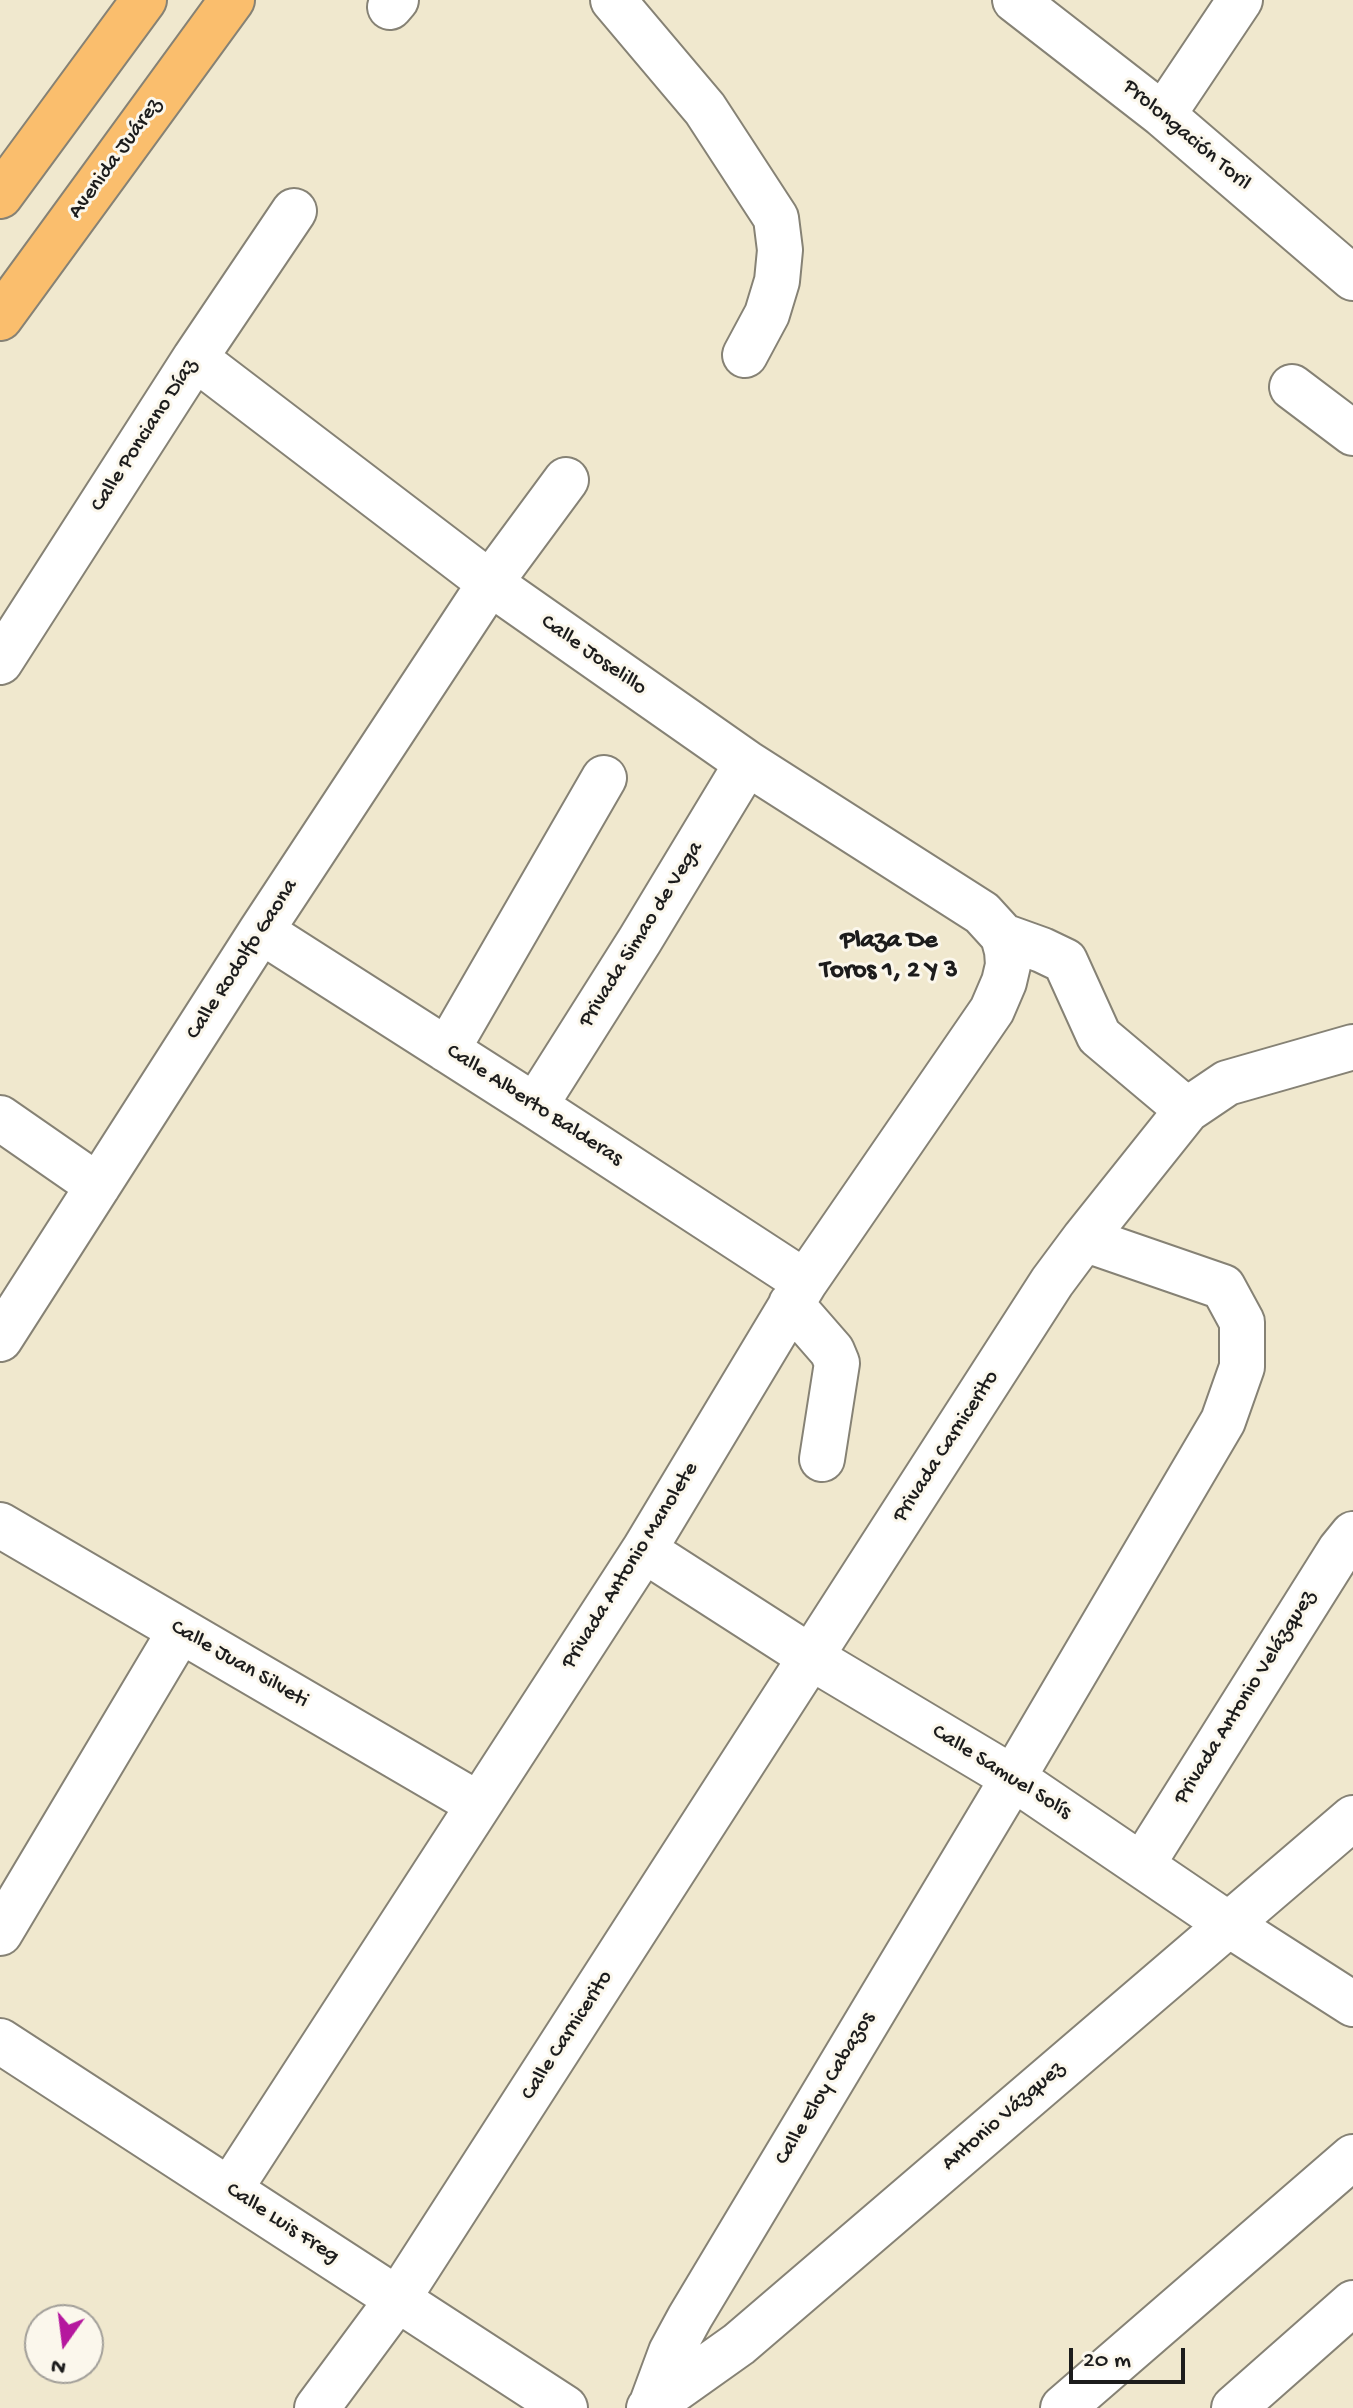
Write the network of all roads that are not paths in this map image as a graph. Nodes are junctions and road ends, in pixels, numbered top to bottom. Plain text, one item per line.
1 (144, 0) edge
2 (232, 0) edge
3 (613, 0) edge
4 (1015, 0) edge
5 (1240, 0) edge
6 (1163, 115) junction
7 (0, 196) edge
8 (294, 211) dead end
9 (1353, 278) edge
10 (0, 318) edge
11 (745, 355) dead end
12 (195, 358) junction
13 (1292, 387) dead end
14 (1353, 433) edge
15 (566, 480) dead end
16 (490, 583) junction
17 (0, 662) edge
18 (747, 763) junction
19 (604, 778) dead end
20 (261, 931) junction
21 (1003, 936) junction
22 (1353, 1047) edge
23 (447, 1050) junction
24 (535, 1106) junction
25 (1187, 1110) junction
26 (0, 1118) edge
27 (98, 1186) junction
28 (1084, 1239) junction
29 (798, 1293) junction
30 (0, 1339) edge
31 (822, 1459) dead end
32 (0, 1525) edge
33 (1353, 1534) edge
34 (644, 1550) junction
35 (180, 1631) junction
36 (812, 1658) junction
37 (1013, 1778) junction
38 (478, 1804) junction
39 (1353, 1818) edge
40 (1142, 1865) junction
41 (1228, 1924) junction
42 (0, 1933) edge
43 (1353, 2004) edge
44 (0, 2041) edge
45 (1353, 2157) edge
46 (230, 2189) junction
47 (397, 2300) junction
48 (1353, 2303) edge
49 (650, 2407) edge
50 (317, 2408) edge
51 (565, 2408) edge
52 (1063, 2408) edge
53 (1234, 2408) edge

1 - 7 main road
2 - 10 main road, Avenida Juárez
3 - 11 street
4 - 6 street, Prolongación Toril
5 - 6 street
6 - 9 street, Prolongación Toril
8 - 12 street, Calle Ponciano Díaz
12 - 16 street, Calle Joselillo
12 - 17 street, Calle Ponciano Díaz
13 - 14 street
15 - 16 street, Calle Rodolfo Gaona
16 - 18 street, Calle Joselillo
16 - 20 street, Calle Rodolfo Gaona
18 - 21 street, Calle Joselillo
18 - 24 street, Privada Simao de Vega
19 - 23 street
20 - 23 street, Calle Alberto Balderas
20 - 27 street, Calle Rodolfo Gaona
21 - 25 street
21 - 29 street, Privada Antonio Manolete
22 - 25 street, Privada Carnicerito
23 - 24 street, Calle Alberto Balderas
24 - 29 street, Calle Alberto Balderas
25 - 28 street, Privada Carnicerito
26 - 27 street
27 - 30 street, Calle Rodolfo Gaona
28 - 36 street, Privada Carnicerito
28 - 37 street, Calle Eloy Cabazos
29 - 31 street, Calle Alberto Balderas
29 - 34 street, Privada Antonio Manolete
32 - 35 street, Calle Juan Silveti
33 - 40 street, Privada Antonio Velázquez
34 - 36 street, Calle Samuel Solís
34 - 38 street, Privada Antonio Manolete
35 - 38 street, Calle Juan Silveti
35 - 42 street
36 - 37 street, Calle Samuel Solís
36 - 47 street, Calle Carnicerito
37 - 40 street, Calle Samuel Solís
37 - 49 street, Calle Eloy Cabazos
38 - 46 street, Privada Antonio Manolete
39 - 41 street, Antonio Vázquez
40 - 41 street, Calle Samuel Solís
41 - 43 street, Calle Samuel Solís
41 - 49 street, Antonio Vázquez
44 - 46 street, Calle Luis Freg
45 - 52 street
46 - 47 street, Calle Luis Freg
47 - 50 street, Calle Carnicerito
47 - 51 street, Calle Luis Freg
48 - 53 street

